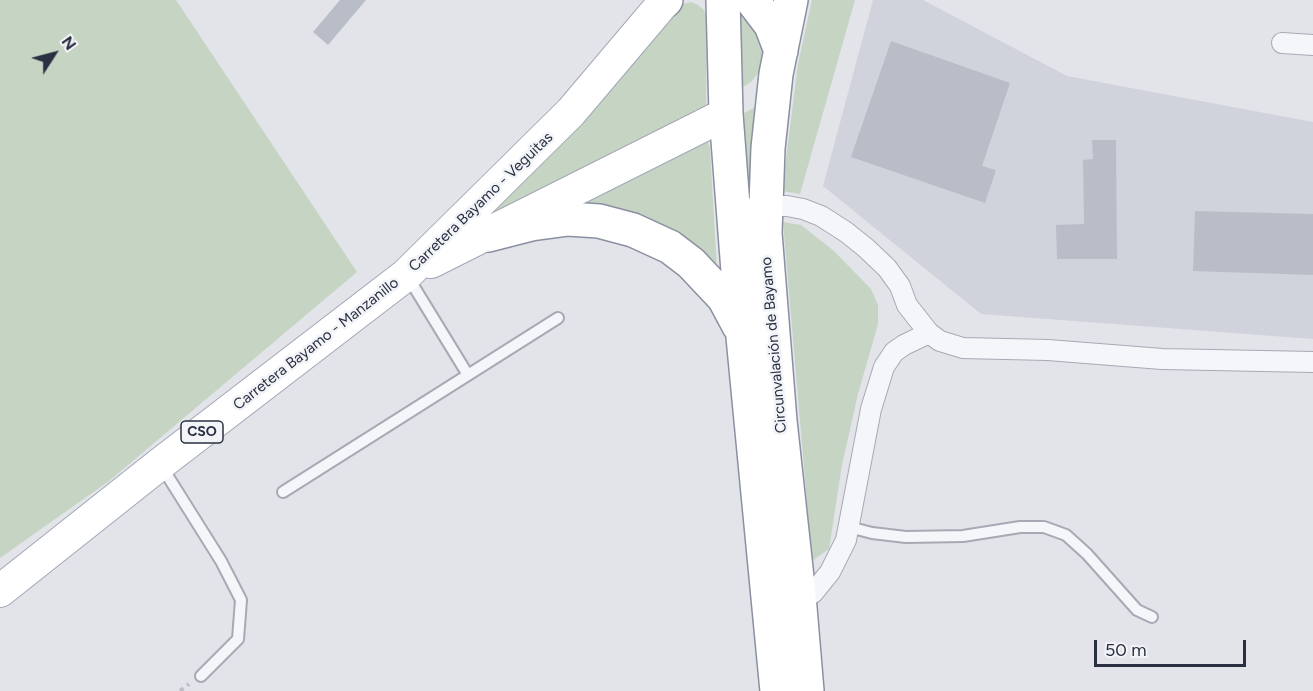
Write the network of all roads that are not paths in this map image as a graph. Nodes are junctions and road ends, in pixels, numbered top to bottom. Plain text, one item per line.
1 (666, 0) edge
2 (723, 0) edge
3 (752, 0) edge
4 (791, 0) edge
5 (1282, 43) dead end
6 (1313, 45) edge
7 (778, 62) junction
8 (722, 116) junction
9 (765, 205) junction
10 (733, 207) junction
11 (488, 235) junction
12 (406, 274) junction
13 (558, 318) dead end
14 (929, 333) junction
15 (743, 337) junction
16 (1313, 362) edge
17 (468, 375) junction
18 (160, 464) junction
19 (283, 492) dead end
20 (849, 527) junction
21 (0, 591) edge
22 (799, 596) junction
23 (767, 598) junction
24 (1152, 617) dead end
25 (201, 676) dead end
26 (777, 691) edge
27 (807, 691) edge

1 - 12 main road, Carretera Bayamo - Veguitas / CSO
2 - 8 highway, Circunvalación de Bayamo
3 - 7 highway
4 - 7 highway, Circunvalación de Bayamo
5 - 6 street
7 - 8 highway
7 - 9 highway, Circunvalación de Bayamo
8 - 10 highway, Circunvalación de Bayamo
8 - 11 main road, Carretera Bayamo - Veguitas / CSO
9 - 10 street
9 - 14 street
9 - 22 highway, Circunvalación de Bayamo
10 - 15 highway, Circunvalación de Bayamo
11 - 12 main road, Carretera Bayamo - Veguitas / CSO
11 - 15 highway
12 - 17 lane
12 - 18 main road, Carretera Bayamo - Manzanillo / CSO
13 - 17 lane
14 - 16 street
14 - 20 street
15 - 23 highway, Circunvalación de Bayamo
17 - 19 lane
18 - 21 main road, Carretera Bayamo - Manzanillo / CSO
18 - 25 lane
20 - 22 street
20 - 24 lane
22 - 23 street
22 - 27 highway, Circunvalación de Bayamo
23 - 26 highway, Circunvalación de Bayamo

